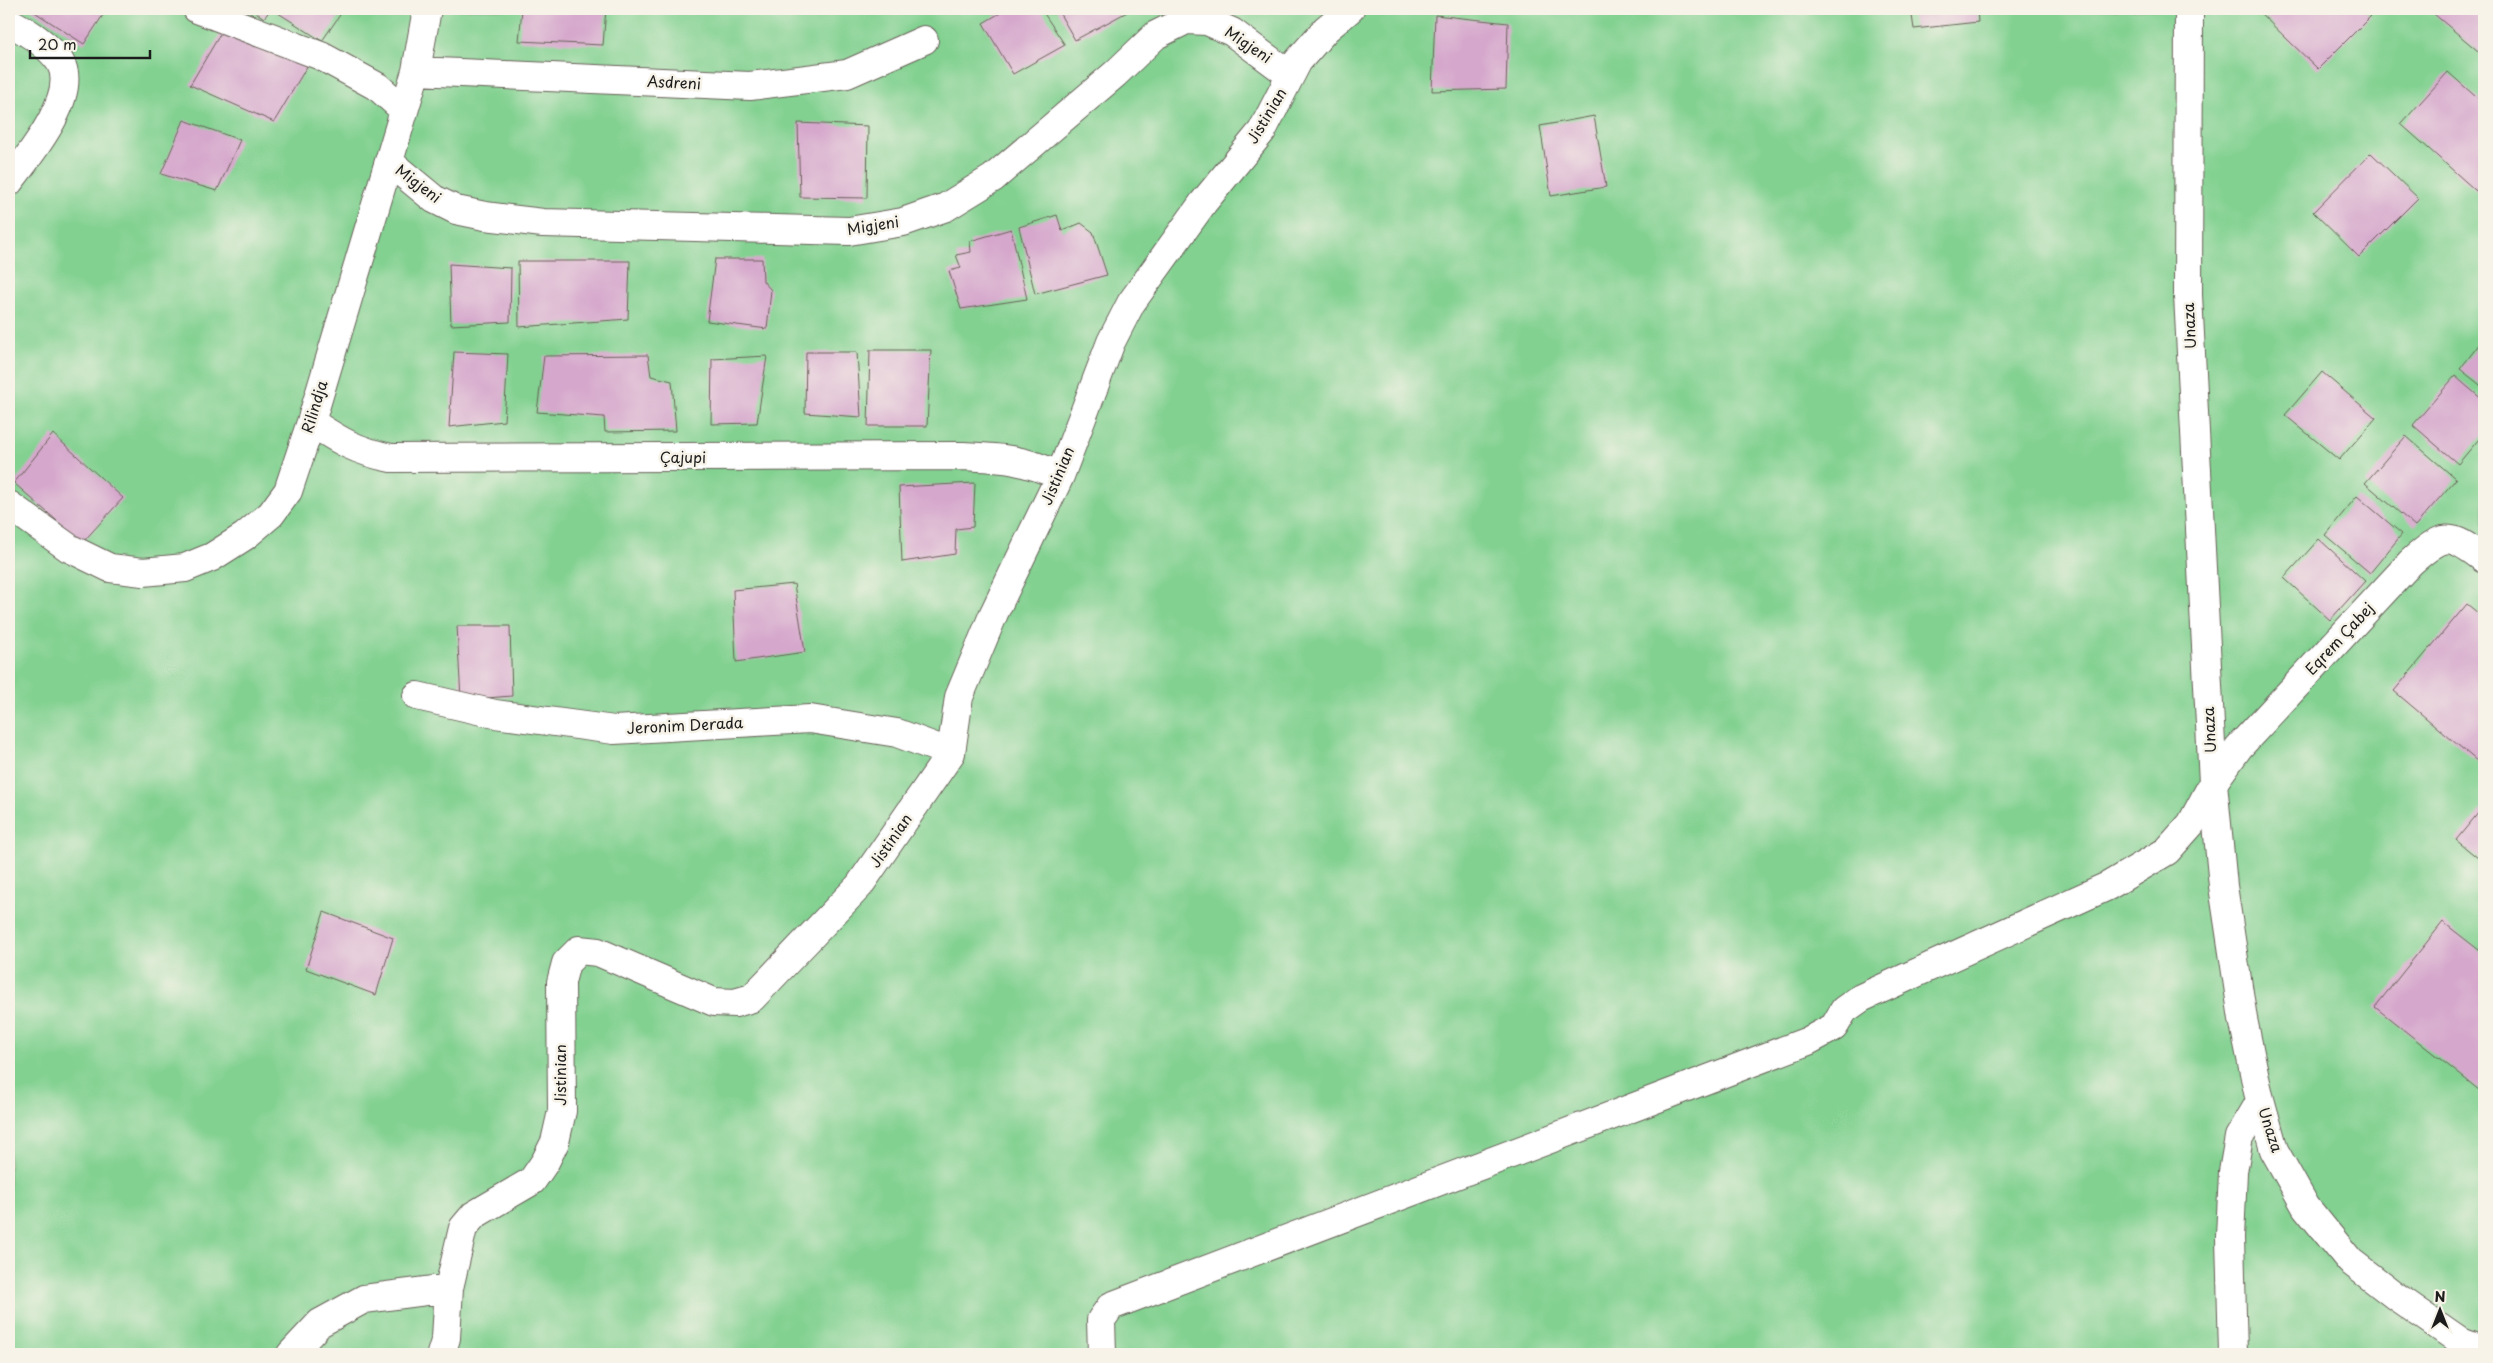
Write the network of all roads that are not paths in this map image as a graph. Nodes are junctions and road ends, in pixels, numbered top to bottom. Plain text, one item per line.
1 (197, 9) edge
2 (427, 9) edge
3 (1350, 9) edge
4 (2189, 9) edge
5 (9, 22) edge
6 (924, 40) dead end
7 (416, 71) junction
8 (1290, 76) junction
9 (404, 110) junction
10 (389, 162) junction
11 (9, 182) edge
12 (311, 422) junction
13 (1060, 476) junction
14 (9, 505) edge
15 (2484, 559) edge
16 (417, 696) dead end
17 (951, 753) junction
18 (2213, 783) junction
19 (2260, 1102) junction
20 (449, 1288) junction
21 (2484, 1350) edge
22 (291, 1354) edge
23 (441, 1354) edge
24 (1102, 1354) edge
25 (2233, 1354) edge

1 - 9 street
2 - 7 street, Rilindja
3 - 8 street, Jistinian
4 - 18 street, Unaza
5 - 11 street
6 - 7 street, Asdreni
7 - 9 street, Rilindja
8 - 10 street, Migjeni
8 - 13 street, Jistinian
9 - 10 street, Rilindja
10 - 12 street, Rilindja
12 - 13 street, Çajupi
12 - 14 street, Rilindja
13 - 17 street, Jistinian
15 - 18 street, Eqrem Çabej
16 - 17 street, Jeronim Derada
17 - 20 street, Jistinian
18 - 19 street, Unaza
18 - 24 street, Eqrem Çabej
19 - 21 street, Unaza
19 - 25 street
20 - 22 street
20 - 23 street, Jistinian

